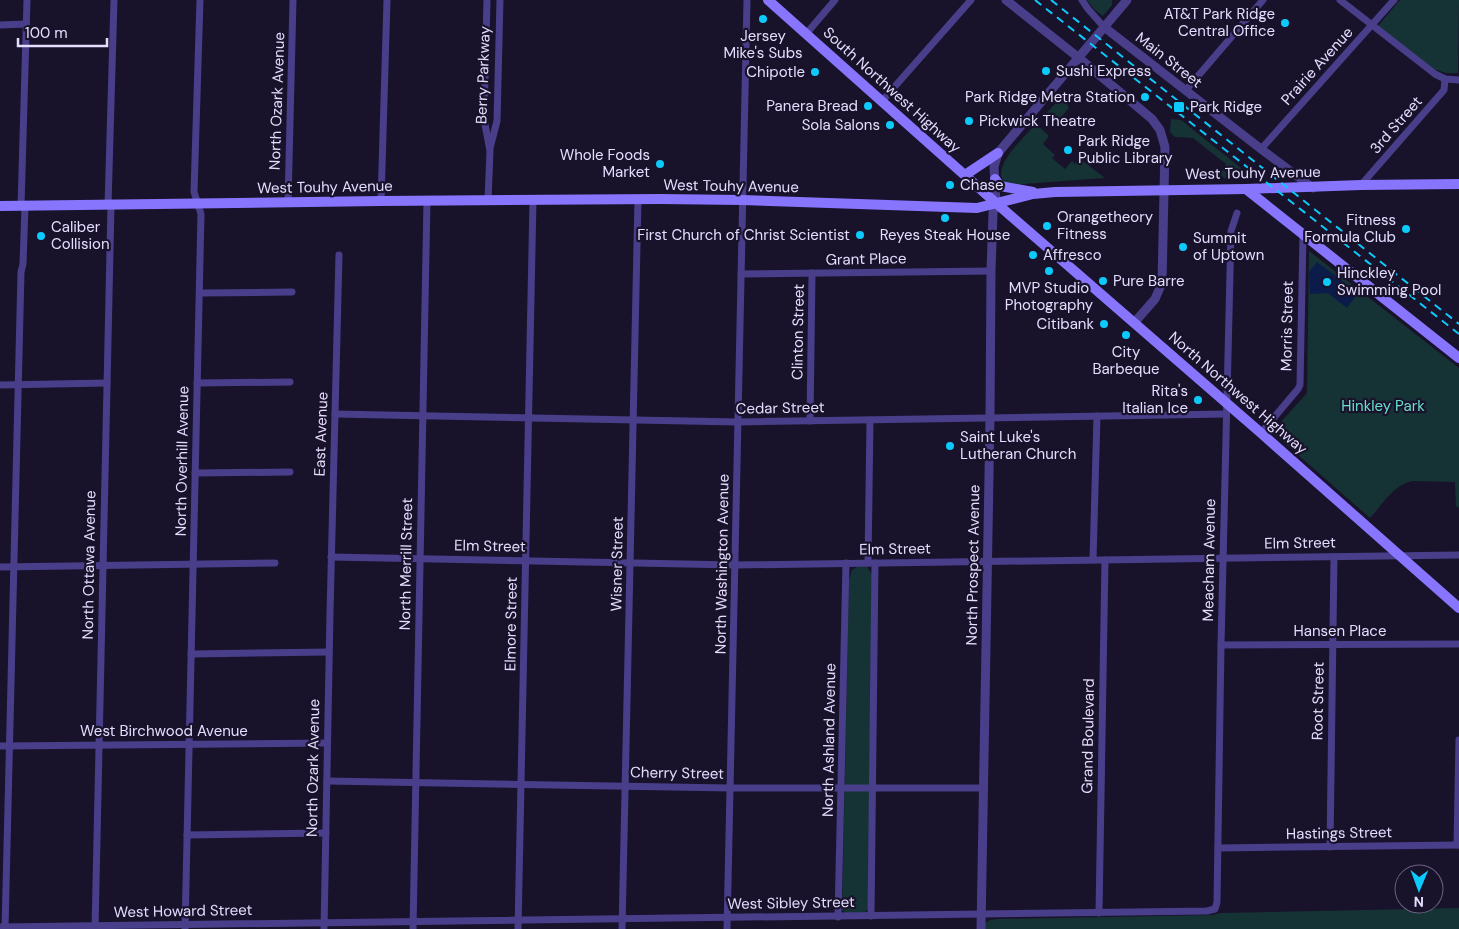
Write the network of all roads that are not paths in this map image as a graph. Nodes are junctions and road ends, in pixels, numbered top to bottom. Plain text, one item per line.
1 (27, 0) edge
2 (114, 0) edge
3 (200, 0) edge
4 (294, 0) edge
5 (387, 0) edge
6 (487, 0) edge
7 (500, 0) edge
8 (747, 0) edge
9 (768, 0) edge
10 (835, 0) edge
11 (971, 0) edge
12 (1006, 0) edge
13 (1082, 0) edge
14 (1127, 0) edge
15 (1262, 0) edge
16 (1340, 0) edge
17 (1394, 0) edge
18 (1119, 5) edge
19 (26, 24) junction
20 (0, 25) edge
21 (1372, 26) junction
22 (1104, 27) junction
23 (806, 34) junction
24 (1079, 58) junction
25 (1445, 79) junction
26 (1459, 80) edge
27 (1186, 90) junction
28 (882, 100) junction
29 (1261, 149) junction
30 (490, 151) junction
31 (998, 153) junction
32 (965, 175) junction
33 (995, 179) junction
34 (1459, 184) edge
35 (1361, 185) junction
36 (1313, 188) junction
37 (1164, 190) junction
38 (1246, 190) junction
39 (1039, 194) junction
40 (638, 199) junction
41 (427, 200) junction
42 (488, 200) junction
43 (533, 200) junction
44 (742, 200) junction
45 (381, 201) junction
46 (288, 202) junction
47 (996, 203) junction
48 (198, 204) junction
49 (110, 205) junction
50 (0, 206) edge
51 (23, 206) junction
52 (1237, 213) dead end
53 (1303, 235) junction
54 (339, 256) dead end
55 (991, 271) junction
56 (812, 273) junction
57 (741, 274) junction
58 (200, 292) junction
59 (292, 292) dead end
60 (1134, 323) junction
61 (1459, 358) edge
62 (290, 382) dead end
63 (107, 383) junction
64 (198, 383) junction
65 (18, 384) junction
66 (0, 385) edge
67 (1226, 403) junction
68 (335, 414) junction
69 (1226, 414) junction
70 (423, 416) junction
71 (1097, 416) junction
72 (529, 418) junction
73 (990, 418) junction
74 (633, 420) junction
75 (870, 420) junction
76 (810, 421) junction
77 (738, 422) junction
78 (1261, 433) junction
79 (290, 472) dead end
80 (195, 473) junction
81 (1459, 555) edge
82 (1400, 556) junction
83 (331, 557) junction
84 (1334, 557) junction
85 (420, 558) junction
86 (1223, 558) junction
87 (526, 560) junction
88 (1094, 560) junction
89 (1105, 560) junction
90 (987, 562) junction
91 (275, 563) dead end
92 (631, 563) junction
93 (872, 563) junction
94 (193, 564) junction
95 (846, 564) junction
96 (103, 565) junction
97 (736, 565) junction
98 (0, 567) edge
99 (14, 567) junction
100 (1459, 608) edge
101 (330, 613) joint
102 (1459, 644) edge
103 (1221, 645) junction
104 (1332, 645) junction
105 (329, 652) junction
106 (191, 654) junction
107 (1459, 740) edge
108 (327, 743) junction
109 (189, 744) junction
110 (99, 745) junction
111 (0, 746) edge
112 (10, 746) junction
113 (327, 781) junction
114 (415, 783) junction
115 (521, 786) junction
116 (626, 787) junction
117 (730, 788) junction
118 (841, 788) junction
119 (872, 788) junction
120 (982, 788) junction
121 (326, 833) junction
122 (187, 835) junction
123 (1458, 845) edge
124 (1330, 847) junction
125 (1218, 848) junction
126 (1215, 909) joint
127 (1100, 913) junction
128 (981, 915) junction
129 (871, 916) junction
130 (838, 917) junction
131 (728, 918) junction
132 (622, 919) junction
133 (519, 921) junction
134 (367, 923) joint
135 (324, 926) edge
136 (413, 926) edge
137 (95, 927) edge
138 (185, 927) edge
139 (3, 928) edge
140 (518, 929) edge
141 (622, 929) edge
142 (727, 929) edge
143 (981, 929) edge

1 - 19 street
2 - 49 street, North Ottawa Avenue
3 - 48 street, North Overhill Avenue
4 - 46 street, North Ozark Avenue
5 - 45 street
6 - 30 street, Berry Parkway
7 - 30 street, Berry Parkway
8 - 44 street, North Washington Avenue
9 - 23 main road, South Northwest Highway
10 - 23 street
11 - 28 street
12 - 24 street
13 - 22 street
14 - 18 street
15 - 27 street
16 - 21 street
17 - 21 street, Prairie Avenue
18 - 22 street
19 - 20 street
19 - 51 street
21 - 25 street
21 - 29 street, Prairie Avenue
22 - 24 street
22 - 27 street, Main Street
23 - 28 main road, South Northwest Highway
24 - 31 street
24 - 37 street
25 - 26 street
25 - 35 street, 3rd Street
27 - 29 street, Main Street
28 - 32 main road, South Northwest Highway
29 - 36 street, Main Street
30 - 42 street, Berry Parkway
31 - 32 main road
31 - 33 street, North Prospect Avenue
32 - 47 main road, South Northwest Highway
33 - 39 main road
33 - 47 street, North Prospect Avenue
34 - 35 main road, West Touhy Avenue
35 - 36 main road, West Touhy Avenue
36 - 38 main road, West Touhy Avenue
37 - 38 main road, West Touhy Avenue
37 - 39 main road, West Touhy Avenue
37 - 60 street
38 - 53 main road
39 - 47 main road, West Touhy Avenue
40 - 43 main road, West Touhy Avenue
40 - 44 main road, West Touhy Avenue
40 - 74 street, Wisner Street
41 - 42 main road, West Touhy Avenue
41 - 45 main road, West Touhy Avenue
41 - 70 street, North Merrill Street
42 - 43 main road, West Touhy Avenue
43 - 72 street, Elmore Street
44 - 47 main road, West Touhy Avenue
44 - 57 street, North Washington Avenue
45 - 46 main road, West Touhy Avenue
46 - 48 main road, West Touhy Avenue
47 - 55 street, North Prospect Avenue
47 - 60 main road, North Northwest Highway
48 - 49 main road, West Touhy Avenue
48 - 58 street, North Overhill Avenue
49 - 51 main road, West Touhy Avenue
49 - 63 street, North Ottawa Avenue
50 - 51 main road, West Touhy Avenue
51 - 65 street
52 - 67 street, Meacham Avenue
53 - 61 main road
53 - 78 street, Morris Street
54 - 68 street, East Avenue
55 - 56 street, Grant Place
55 - 73 street, North Prospect Avenue
56 - 57 street, Grant Place
56 - 76 street, Clinton Street
57 - 77 street, North Washington Avenue
58 - 59 street
58 - 64 street, North Overhill Avenue
60 - 67 main road, North Northwest Highway
62 - 64 street
63 - 65 street
63 - 96 street, North Ottawa Avenue
64 - 80 street, North Overhill Avenue
65 - 66 street
65 - 99 street
67 - 69 street, Meacham Avenue
67 - 78 main road, North Northwest Highway
68 - 70 street, Cedar Street
68 - 83 street, East Avenue
69 - 71 street, Cedar Street
69 - 86 street, Meacham Avenue
70 - 72 street, Cedar Street
70 - 85 street, North Merrill Street
71 - 73 street, Cedar Street
71 - 88 street
72 - 74 street, Cedar Street
72 - 87 street, Elmore Street
73 - 75 street, Cedar Street
73 - 90 street, North Prospect Avenue
74 - 77 street, Cedar Street
74 - 92 street, Wisner Street
75 - 76 street, Cedar Street
75 - 93 street
76 - 77 street, Cedar Street
77 - 97 street, North Washington Avenue
78 - 82 main road, North Northwest Highway
79 - 80 street
80 - 94 street, North Overhill Avenue
81 - 82 street, Elm Street
82 - 84 street, Elm Street
82 - 100 main road, North Northwest Highway
83 - 85 street, Elm Street
83 - 101 street, East Avenue
84 - 86 street, Elm Street
84 - 104 street, Root Street
85 - 87 street, Elm Street
85 - 114 street, North Merrill Street
86 - 89 street, Elm Street
86 - 103 street, Meacham Avenue
87 - 92 street, Elm Street
87 - 115 street, Elmore Street
88 - 89 street, Elm Street
88 - 90 street, Elm Street
89 - 127 street, Grand Boulevard
90 - 93 street, Elm Street
90 - 120 street, North Prospect Avenue
91 - 94 street
92 - 97 street, Elm Street
92 - 116 street, Wisner Street
93 - 95 street, Elm Street
93 - 119 street
94 - 96 street
94 - 106 street, North Overhill Avenue
95 - 97 street, Elm Street
95 - 118 street, North Ashland Avenue
96 - 99 street
96 - 110 street, North Ottawa Avenue
97 - 117 street, North Washington Avenue
98 - 99 street
99 - 112 street
101 - 105 street, North Ozark Avenue
102 - 104 street, Hansen Place
103 - 104 street, Hansen Place
103 - 125 street, Meacham Avenue
104 - 124 street, Root Street
105 - 106 street
105 - 108 street, North Ozark Avenue
106 - 109 street, North Overhill Avenue
107 - 123 street
108 - 109 street, West Birchwood Avenue
108 - 113 street, North Ozark Avenue
109 - 110 street, West Birchwood Avenue
109 - 122 street, North Overhill Avenue
110 - 112 street, West Birchwood Avenue
110 - 137 street, North Ottawa Avenue
111 - 112 street, West Birchwood Avenue
112 - 139 street
113 - 114 street, Cherry Street
113 - 121 street, North Ozark Avenue
114 - 115 street, Cherry Street
114 - 136 street, North Merrill Street
115 - 116 street, Cherry Street
115 - 133 street, Elmore Street
116 - 117 street, Cherry Street
116 - 132 street, Wisner Street
117 - 118 street, Cherry Street
117 - 131 street, North Washington Avenue
118 - 119 street, Cherry Street
118 - 130 street, North Ashland Avenue
119 - 120 street, Cherry Street
119 - 129 street
120 - 128 street, North Prospect Avenue
121 - 122 street
121 - 135 street, North Ozark Avenue
122 - 138 street, North Overhill Avenue
123 - 124 street, Hastings Street
124 - 125 street, Hastings Street
125 - 126 street, Meacham Avenue
126 - 127 street, West Sibley Street
127 - 128 street, West Sibley Street
128 - 129 street, West Sibley Street
128 - 143 street, North Prospect Avenue
129 - 130 street, West Sibley Street
130 - 131 street, West Sibley Street
131 - 132 street, West Sibley Street
131 - 142 street, North Washington Avenue
132 - 133 street, West Sibley Street
132 - 141 street, Wisner Street
133 - 136 street, West Sibley Street
133 - 140 street, Elmore Street
134 - 135 street, West Howard Street
134 - 136 street, West Sibley Street
135 - 138 street, West Howard Street
137 - 138 street, West Howard Street
137 - 139 street, West Howard Street

